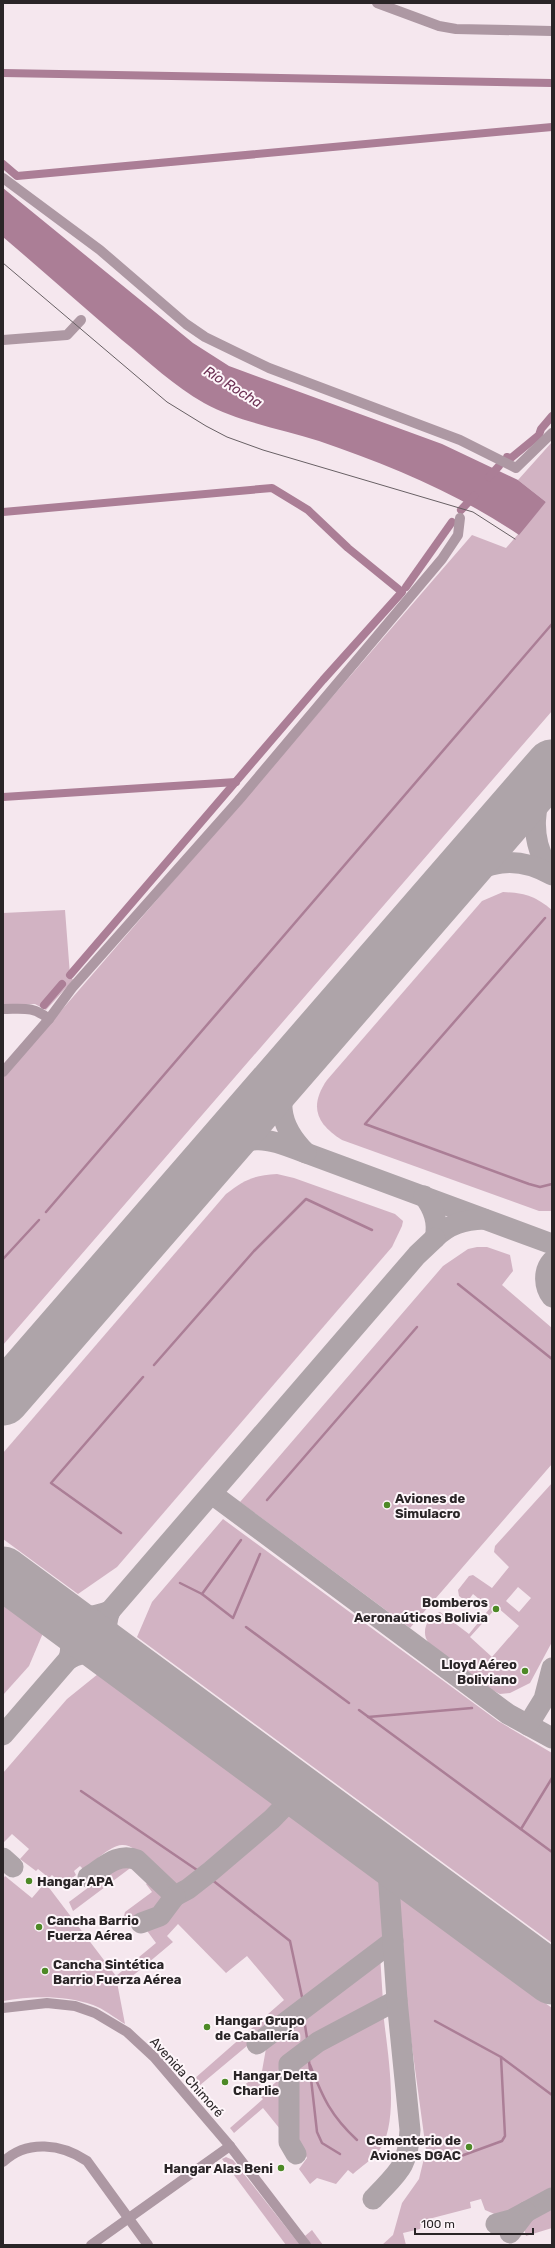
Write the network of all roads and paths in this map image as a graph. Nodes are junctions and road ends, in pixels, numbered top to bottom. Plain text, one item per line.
1 (377, 3) edge
2 (552, 31) edge
3 (3, 178) edge
4 (81, 320) dead end
5 (3, 340) edge
6 (552, 433) edge
7 (460, 518) dead end
8 (3, 1009) edge
9 (49, 1019) junction
10 (3, 1072) edge
11 (3, 2008) edge
12 (230, 2146) junction
13 (3, 2162) edge
14 (129, 2217) junction
15 (91, 2245) edge
16 (148, 2245) edge
17 (306, 2245) edge

1 - 2 street
3 - 6 street
4 - 5 street
7 - 9 street
8 - 9 street
9 - 10 street
11 - 12 street, Avenida Chimoré
12 - 14 street
12 - 17 street, Avenida Chimoré
13 - 14 street
14 - 15 street
14 - 16 street

